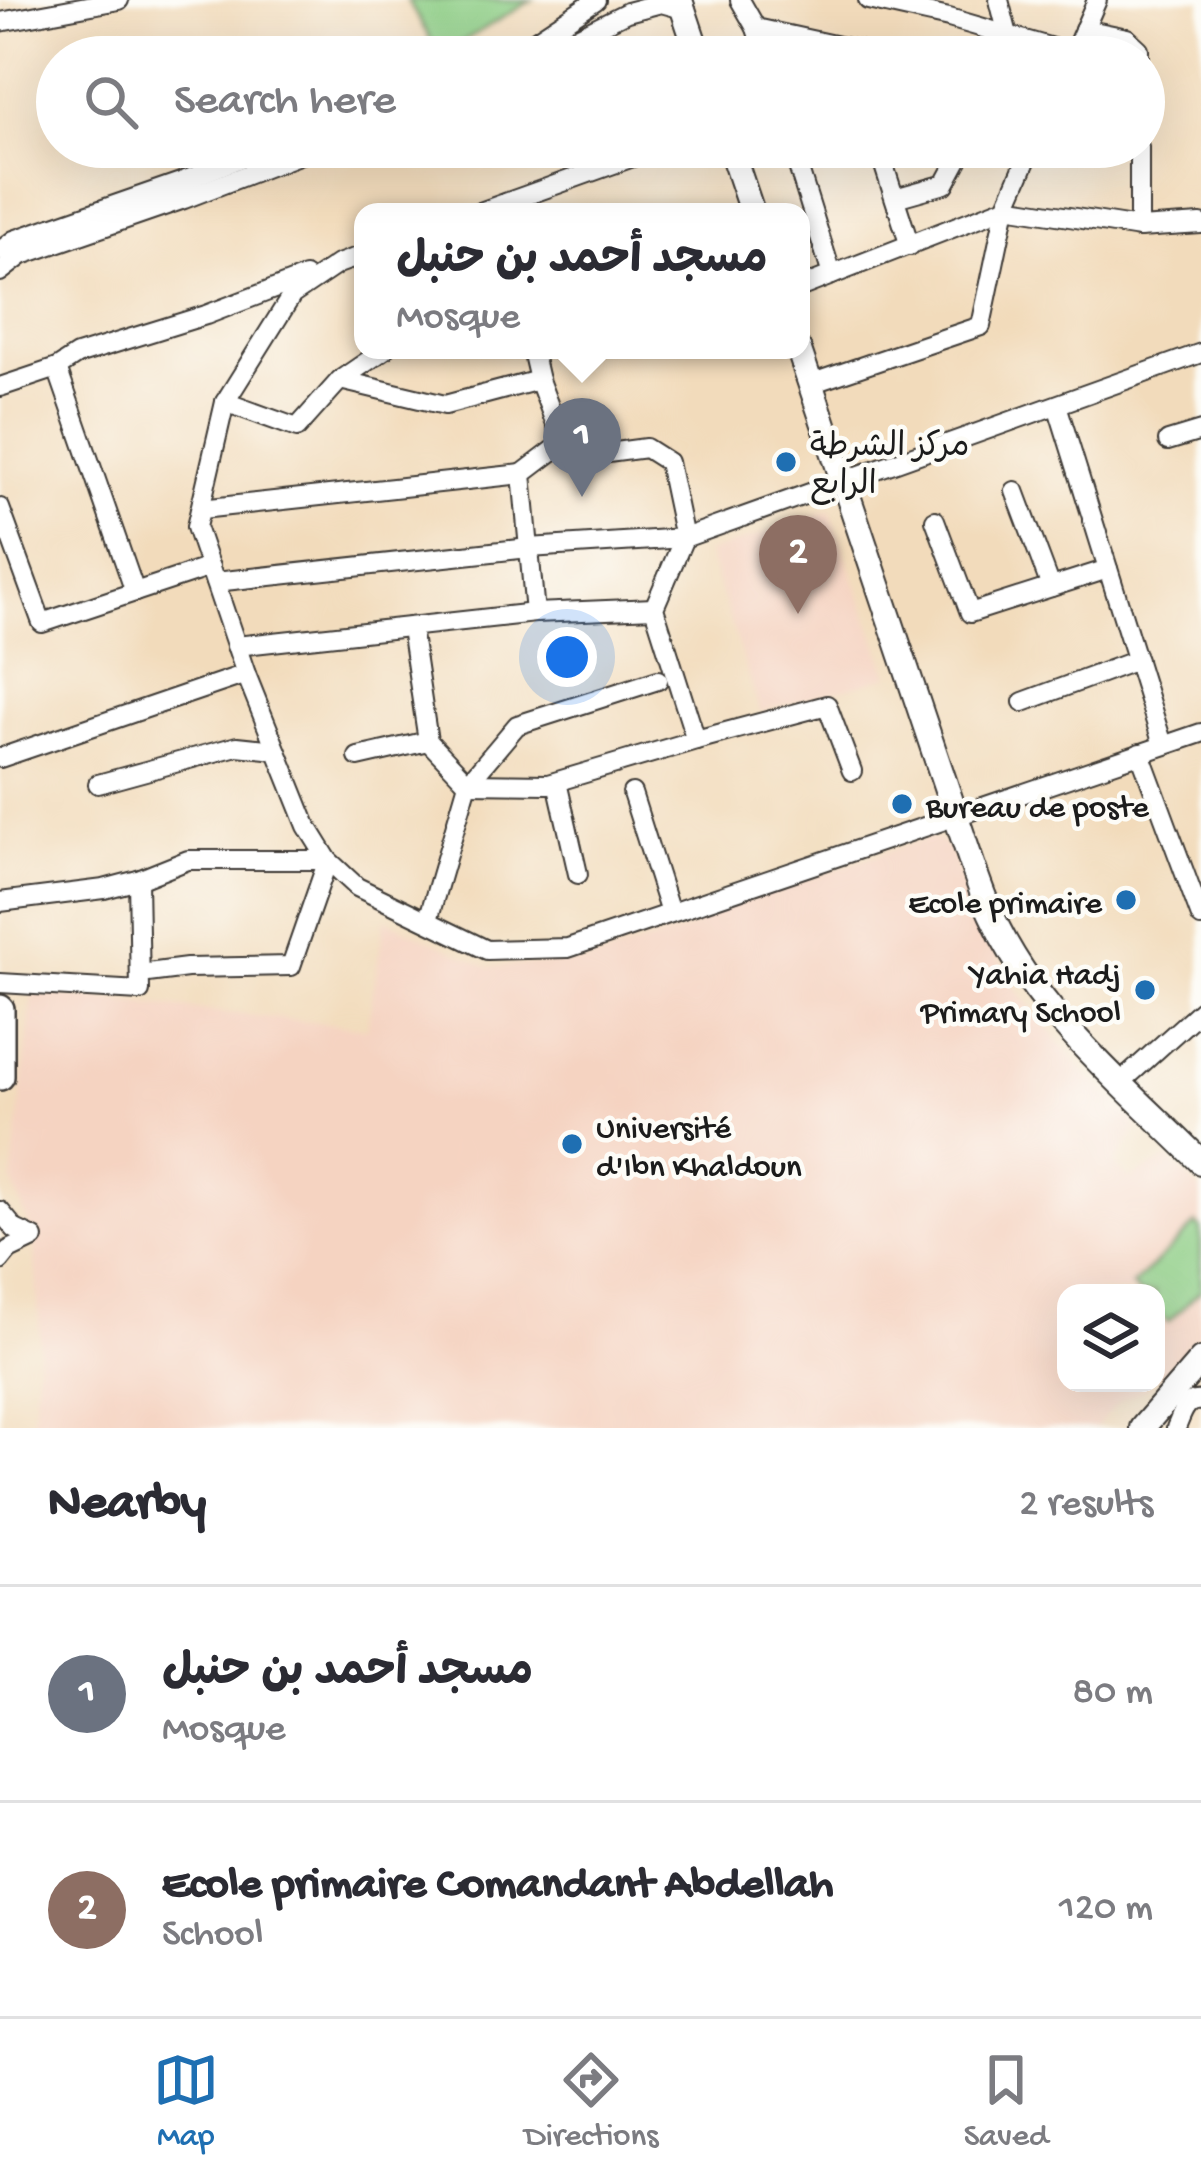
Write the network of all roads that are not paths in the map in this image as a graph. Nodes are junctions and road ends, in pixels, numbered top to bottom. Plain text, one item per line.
1 (119, 0) edge
2 (596, 0) edge
3 (620, 0) edge
4 (740, 0) edge
5 (868, 0) edge
6 (999, 0) edge
7 (1097, 0) edge
8 (681, 4) edge
9 (948, 9) edge
10 (0, 22) edge
11 (756, 28) junction
12 (1084, 29) junction
13 (1008, 35) junction
14 (542, 36) edge
15 (572, 36) edge
16 (581, 36) edge
17 (692, 36) edge
18 (758, 36) edge
19 (787, 36) edge
20 (1011, 36) edge
21 (1081, 36) edge
22 (1117, 36) edge
23 (216, 168) edge
24 (264, 168) edge
25 (603, 168) edge
26 (737, 168) edge
27 (799, 168) edge
28 (885, 168) edge
29 (954, 168) edge
30 (1023, 168) edge
31 (1139, 168) edge
32 (895, 198) junction
33 (505, 203) edge
34 (749, 203) edge
35 (810, 203) edge
36 (810, 205) edge
37 (1006, 207) junction
38 (1201, 212) edge
39 (1200, 224) edge
40 (1139, 228) junction
41 (910, 246) junction
42 (0, 251) edge
43 (354, 258) edge
44 (338, 264) junction
45 (0, 272) edge
46 (832, 275) junction
47 (810, 284) edge
48 (1201, 353) edge
49 (367, 359) edge
50 (534, 359) edge
51 (802, 359) edge
52 (58, 368) junction
53 (340, 380) junction
54 (539, 380) junction
55 (810, 384) junction
56 (0, 387) edge
57 (225, 402) junction
58 (1057, 405) junction
59 (1201, 430) edge
60 (1168, 441) dead end
61 (563, 443) junction
62 (522, 474) junction
63 (844, 482) junction
64 (1016, 491) dead end
65 (0, 508) edge
66 (200, 509) junction
67 (935, 520) dead end
68 (684, 538) junction
69 (529, 548) junction
70 (1108, 568) junction
71 (212, 575) junction
72 (1051, 587) junction
73 (135, 592) junction
74 (654, 608) junction
75 (535, 613) junction
76 (411, 628) junction
77 (236, 646) junction
78 (1137, 660) junction
79 (246, 674) junction
80 (658, 680) dead end
81 (1023, 702) dead end
82 (1201, 733) edge
83 (696, 740) junction
84 (428, 741) junction
85 (1163, 746) junction
86 (276, 750) junction
87 (1140, 753) junction
88 (358, 757) dead end
89 (0, 758) edge
90 (852, 772) dead end
91 (557, 782) junction
92 (469, 783) junction
93 (98, 784) dead end
94 (632, 793) dead end
95 (956, 815) junction
96 (328, 860) junction
97 (578, 874) dead end
98 (138, 880) junction
99 (0, 902) edge
100 (670, 913) junction
101 (1201, 917) edge
102 (428, 920) junction
103 (140, 974) junction
104 (0, 983) edge
105 (0, 1010) edge
106 (1201, 1010) edge
107 (0, 1076) edge
108 (1120, 1083) junction
109 (1201, 1162) edge
110 (0, 1211) edge
111 (0, 1261) edge
112 (1201, 1360) edge
113 (1201, 1400) edge
114 (1142, 1428) edge
115 (1176, 1428) edge

1 - 10 street
2 - 14 street
3 - 15 street
4 - 11 street
5 - 9 street
6 - 13 street
7 - 12 street
8 - 16 street
8 - 17 main road
9 - 13 street
11 - 18 street
11 - 19 street
12 - 21 street
12 - 22 street
13 - 20 street
23 - 42 street
24 - 45 street
25 - 33 street
26 - 34 main road
27 - 35 street
28 - 32 street
29 - 32 street
30 - 37 street
31 - 40 street
32 - 41 street
36 - 46 street
37 - 40 street
37 - 41 street
37 - 55 street
38 - 39 street
39 - 40 street
41 - 46 street
43 - 44 street
44 - 52 street
44 - 57 street
46 - 47 street
48 - 58 street
49 - 53 street
50 - 54 street
51 - 55 main road
52 - 56 street
52 - 73 street
53 - 54 street
53 - 57 street
54 - 61 street
55 - 63 main road
57 - 66 street
58 - 63 street
58 - 70 street
59 - 60 street
61 - 62 street
61 - 68 street
62 - 66 street
62 - 69 street
63 - 68 street
63 - 95 main road
64 - 72 street
65 - 73 street
66 - 71 street
67 - 72 street
68 - 69 street
68 - 74 street
69 - 71 street
69 - 75 street
70 - 72 street
70 - 78 street
71 - 73 street
71 - 77 street
74 - 75 street
74 - 83 street
75 - 76 street
76 - 77 street
76 - 84 street
77 - 79 street
78 - 81 street
78 - 85 street
79 - 86 street
79 - 89 street
80 - 92 street
82 - 85 street
83 - 90 street
83 - 91 street
84 - 88 street
84 - 92 street
85 - 87 street
86 - 93 street
86 - 96 street
87 - 95 street
87 - 101 street
91 - 92 street
91 - 97 street
92 - 102 street
94 - 100 street
95 - 100 street
95 - 108 main road
96 - 98 street
96 - 102 street
96 - 103 street
98 - 99 street
98 - 103 street
100 - 102 street
103 - 104 street
105 - 107 highway
106 - 108 street
108 - 109 main road
110 - 111 street
112 - 114 main road
113 - 115 street

